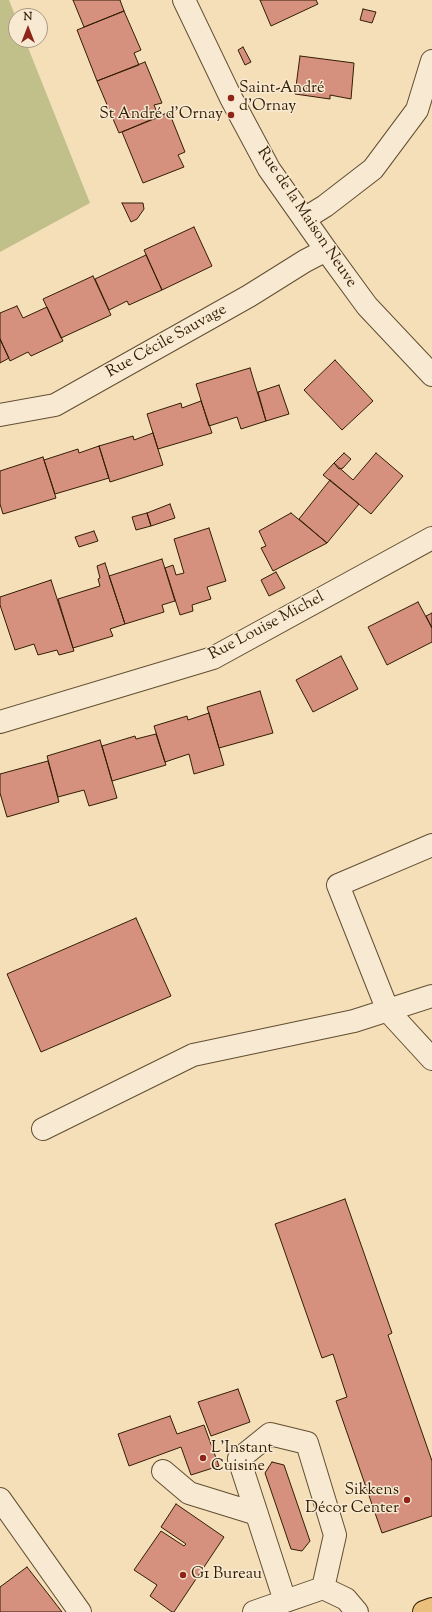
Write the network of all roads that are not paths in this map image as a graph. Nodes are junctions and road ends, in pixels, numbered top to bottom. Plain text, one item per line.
1 (184, 0) edge
2 (432, 61) edge
3 (304, 219) junction
4 (326, 250) junction
5 (432, 375) edge
6 (0, 415) edge
7 (432, 538) edge
8 (0, 722) edge
9 (432, 844) edge
10 (432, 996) edge
11 (388, 1010) junction
12 (432, 1059) edge
13 (43, 1128) dead end
14 (163, 1471) dead end
15 (0, 1499) edge
16 (257, 1514) junction
17 (323, 1588) junction
18 (285, 1601) junction
19 (432, 1609) edge
20 (80, 1612) edge
21 (254, 1612) edge
22 (357, 1612) edge
23 (424, 1612) edge

1 - 3 street, Rue de la Maison Neuve
2 - 3 street
3 - 4 street, Rue de la Maison Neuve
4 - 5 street, Rue de la Maison Neuve
4 - 6 street, Rue Cécile Sauvage
7 - 8 street, Rue Louise Michel
9 - 11 street
10 - 11 street
11 - 12 street
11 - 13 street
14 - 16 street
15 - 20 street
16 - 17 street
16 - 18 street
17 - 18 street
17 - 22 street
18 - 21 street
19 - 23 main road

